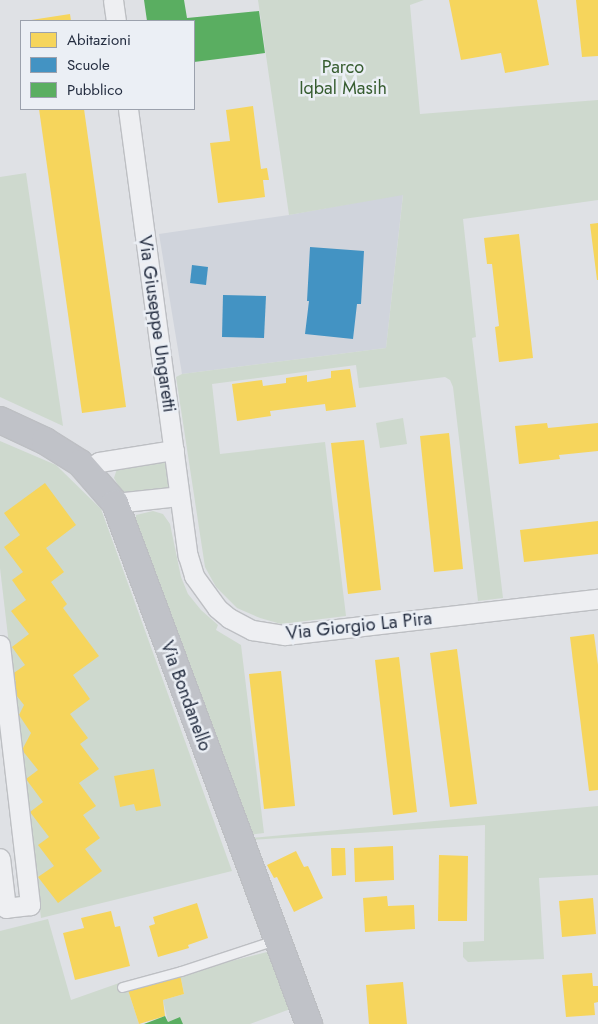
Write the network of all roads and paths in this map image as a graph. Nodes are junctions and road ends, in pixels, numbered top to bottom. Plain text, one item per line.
1 (113, 0) edge
2 (116, 20) edge
3 (128, 110) edge
4 (0, 420) edge
5 (174, 450) junction
6 (87, 470) junction
7 (179, 496) junction
8 (115, 504) junction
9 (598, 600) edge
10 (0, 645) edge
11 (0, 858) edge
12 (277, 940) junction
13 (122, 986) dead end
14 (309, 1024) edge

1 - 2 street
3 - 5 street, Via Giuseppe Ungaretti
4 - 6 street, Via Bondanello
5 - 6 street
5 - 7 street, Via Giorgio La Pira
6 - 8 street, Via Bondanello
7 - 8 street
7 - 9 street, Via Giorgio La Pira
8 - 12 street, Via Bondanello
10 - 11 street
12 - 13 lane
12 - 14 street, Via Bondanello

